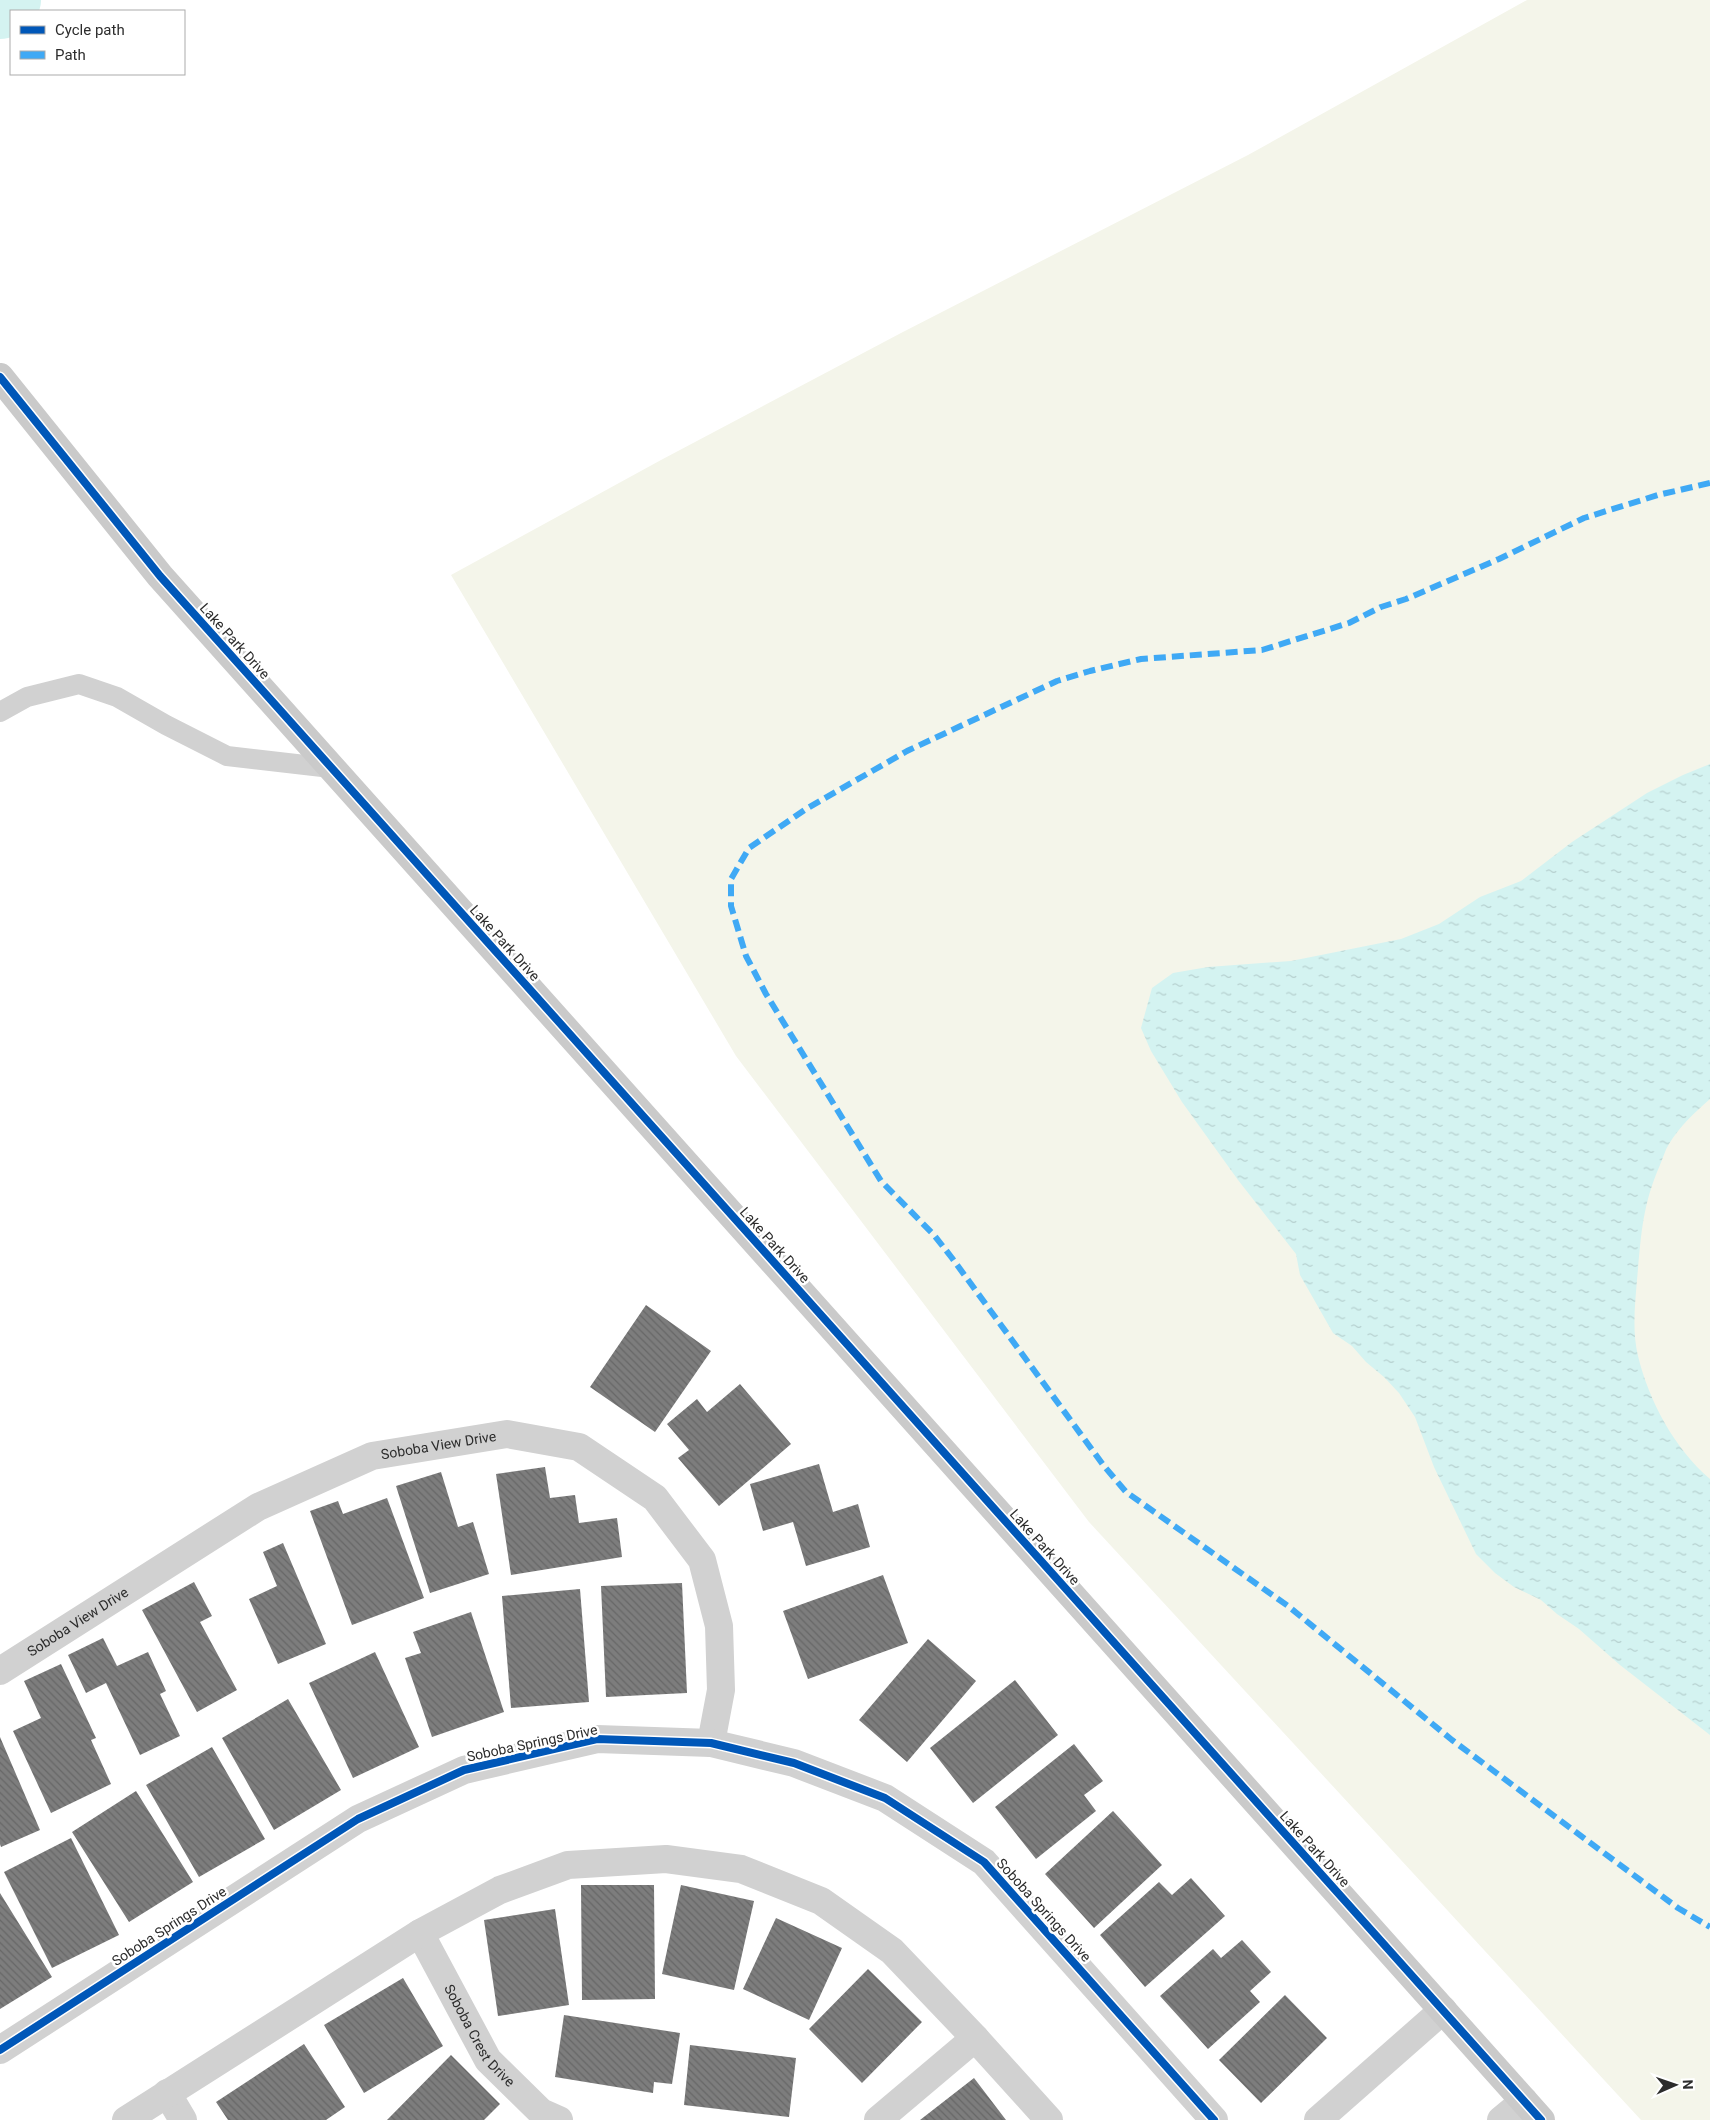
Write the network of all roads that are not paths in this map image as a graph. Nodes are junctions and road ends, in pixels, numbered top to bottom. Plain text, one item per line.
1 (0, 377) edge
2 (0, 712) edge
3 (332, 768) junction
4 (0, 1671) edge
5 (711, 1743) junction
6 (420, 1933) junction
7 (1443, 2010) junction
8 (976, 2038) junction
9 (0, 2050) edge
10 (167, 2093) junction
11 (1533, 2111) edge
12 (126, 2120) edge
13 (183, 2120) edge
14 (559, 2120) edge
15 (878, 2120) edge
16 (1049, 2120) edge
17 (1214, 2120) edge
18 (1318, 2120) edge
19 (1502, 2120) edge

1 - 3 street, Lake Park Drive
2 - 3 lane
3 - 7 street, Lake Park Drive
4 - 5 street, Soboba View Drive
5 - 9 street, Soboba Springs Drive
5 - 17 street, Soboba Springs Drive
6 - 8 street
6 - 10 street
6 - 14 street, Soboba Crest Drive
7 - 11 street, Lake Park Drive
7 - 18 street
8 - 15 street
8 - 16 street
10 - 12 street
10 - 13 street
11 - 19 street

